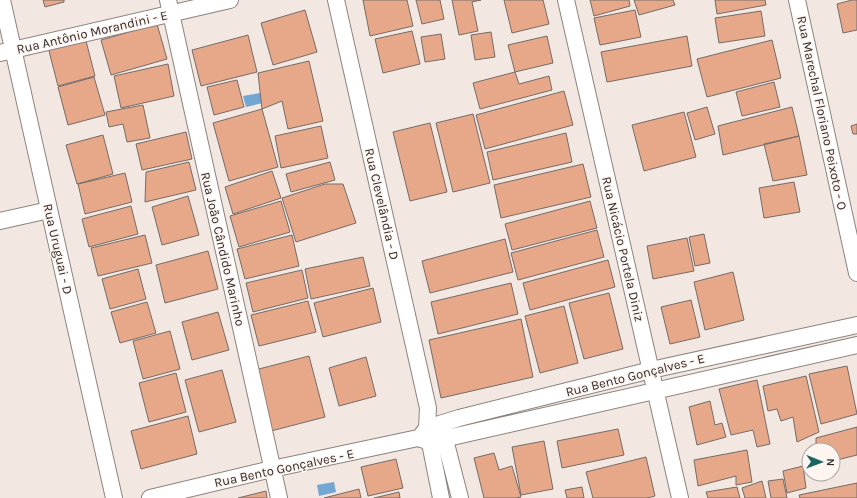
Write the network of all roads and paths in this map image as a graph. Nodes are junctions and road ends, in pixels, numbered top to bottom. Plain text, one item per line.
1 (2, 0) edge
2 (230, 0) edge
3 (336, 0) edge
4 (566, 0) edge
5 (797, 0) edge
6 (169, 7) edge
7 (7, 52) edge
8 (49, 210) junction
9 (0, 221) edge
10 (857, 273) edge
11 (857, 325) edge
12 (857, 345) edge
13 (651, 370) junction
14 (656, 391) junction
15 (432, 434) junction
16 (272, 469) junction
17 (114, 498) edge
18 (150, 498) edge
19 (279, 498) edge
20 (441, 498) edge
21 (460, 498) edge
22 (680, 498) edge

1 - 7 street, Rua Uruguai - D
2 - 6 street, Rua Antônio Morandini - E
3 - 15 street, Rua Clevelândia - D
4 - 13 street, Rua Nicácio Portela Diniz
5 - 10 street, Rua Marechal Floriano Peixoto - O
6 - 7 street, Rua Antônio Morandini - E
6 - 16 street, Rua João Cândido Marinho
7 - 8 street, Rua Uruguai - D
8 - 9 street
8 - 17 street, Rua Uruguai - D
11 - 13 street, Rua Bento Gonçalves - E
12 - 14 street, Rua Bento Gonçalves - E
13 - 14 street, Rua Nicácio Portela Diniz
13 - 15 street, Rua Bento Gonçalves - E
14 - 15 street, Rua Bento Gonçalves - E
14 - 22 street, Rua Nicácio Portela Diniz
15 - 16 street, Rua Bento Gonçalves - E
15 - 20 street, Rua Clevelândia - D
15 - 21 street, Rua Clevelândia - D
16 - 18 street, Rua Bento Gonçalves - E
16 - 19 street, Rua João Cândido Marinho

